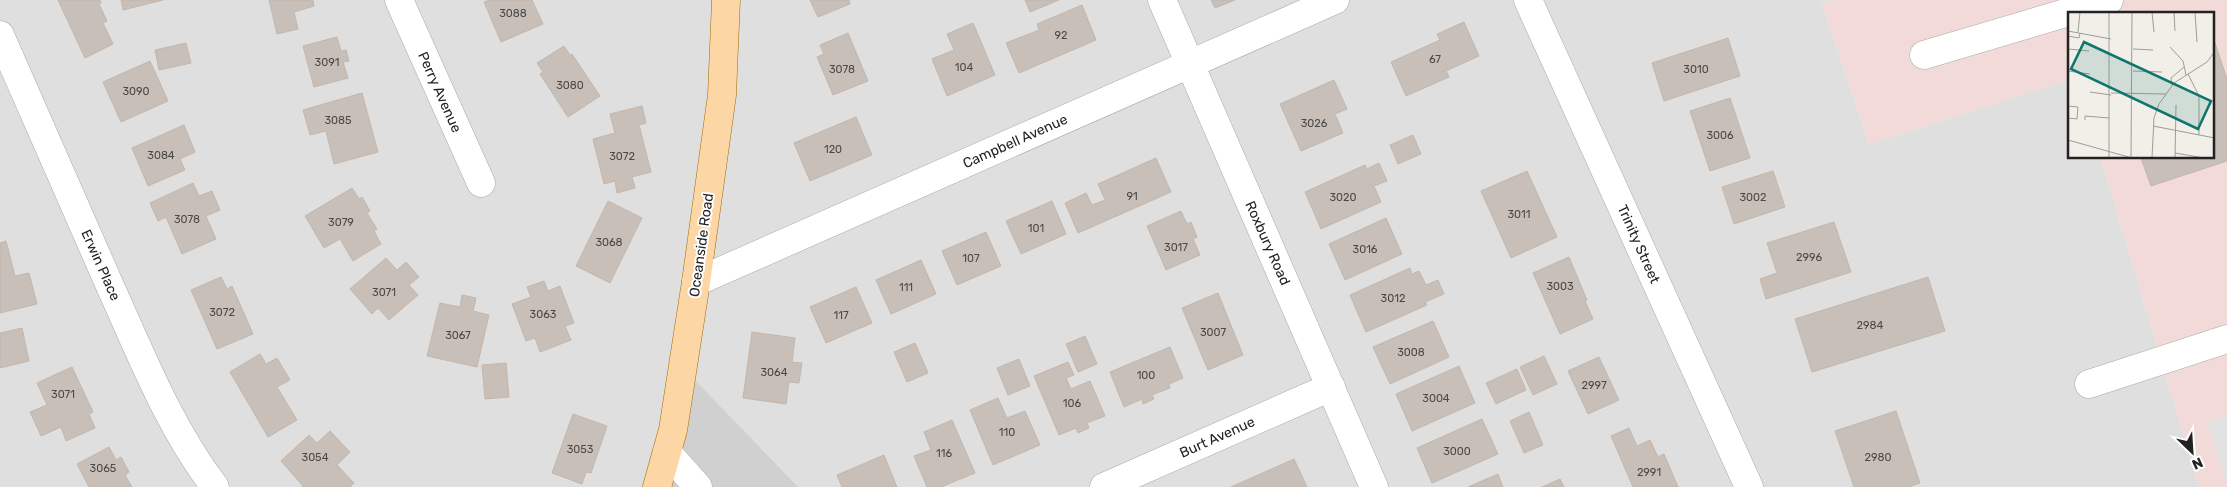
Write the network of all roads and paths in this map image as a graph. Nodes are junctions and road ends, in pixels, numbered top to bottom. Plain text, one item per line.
1 (399, 0) edge
2 (726, 0) edge
3 (1162, 0) edge
4 (1335, 0) edge
5 (1528, 0) edge
6 (2109, 0) edge
7 (2068, 12) edge
8 (2069, 12) edge
9 (0, 35) edge
10 (1924, 55) dead end
11 (1190, 64) junction
12 (481, 183) dead end
13 (696, 282) junction
14 (2227, 339) edge
15 (2089, 384) dead end
16 (1331, 387) junction
17 (667, 452) junction
18 (215, 487) edge
19 (657, 487) edge
20 (698, 487) edge
21 (1104, 487) edge
22 (1374, 487) edge
23 (1749, 487) edge

1 - 12 street, Perry Avenue
2 - 13 main road, Oceanside Road
3 - 11 street, Roxbury Road
4 - 11 street, Campbell Avenue
5 - 23 street, Trinity Street
6 - 8 street
7 - 10 street
9 - 18 street, Erwin Place
11 - 13 street, Campbell Avenue
11 - 16 street, Roxbury Road
13 - 17 main road, Oceanside Road
14 - 15 street
16 - 21 street, Burt Avenue
16 - 22 street, Roxbury Road
17 - 19 main road, Oceanside Road
17 - 20 street

